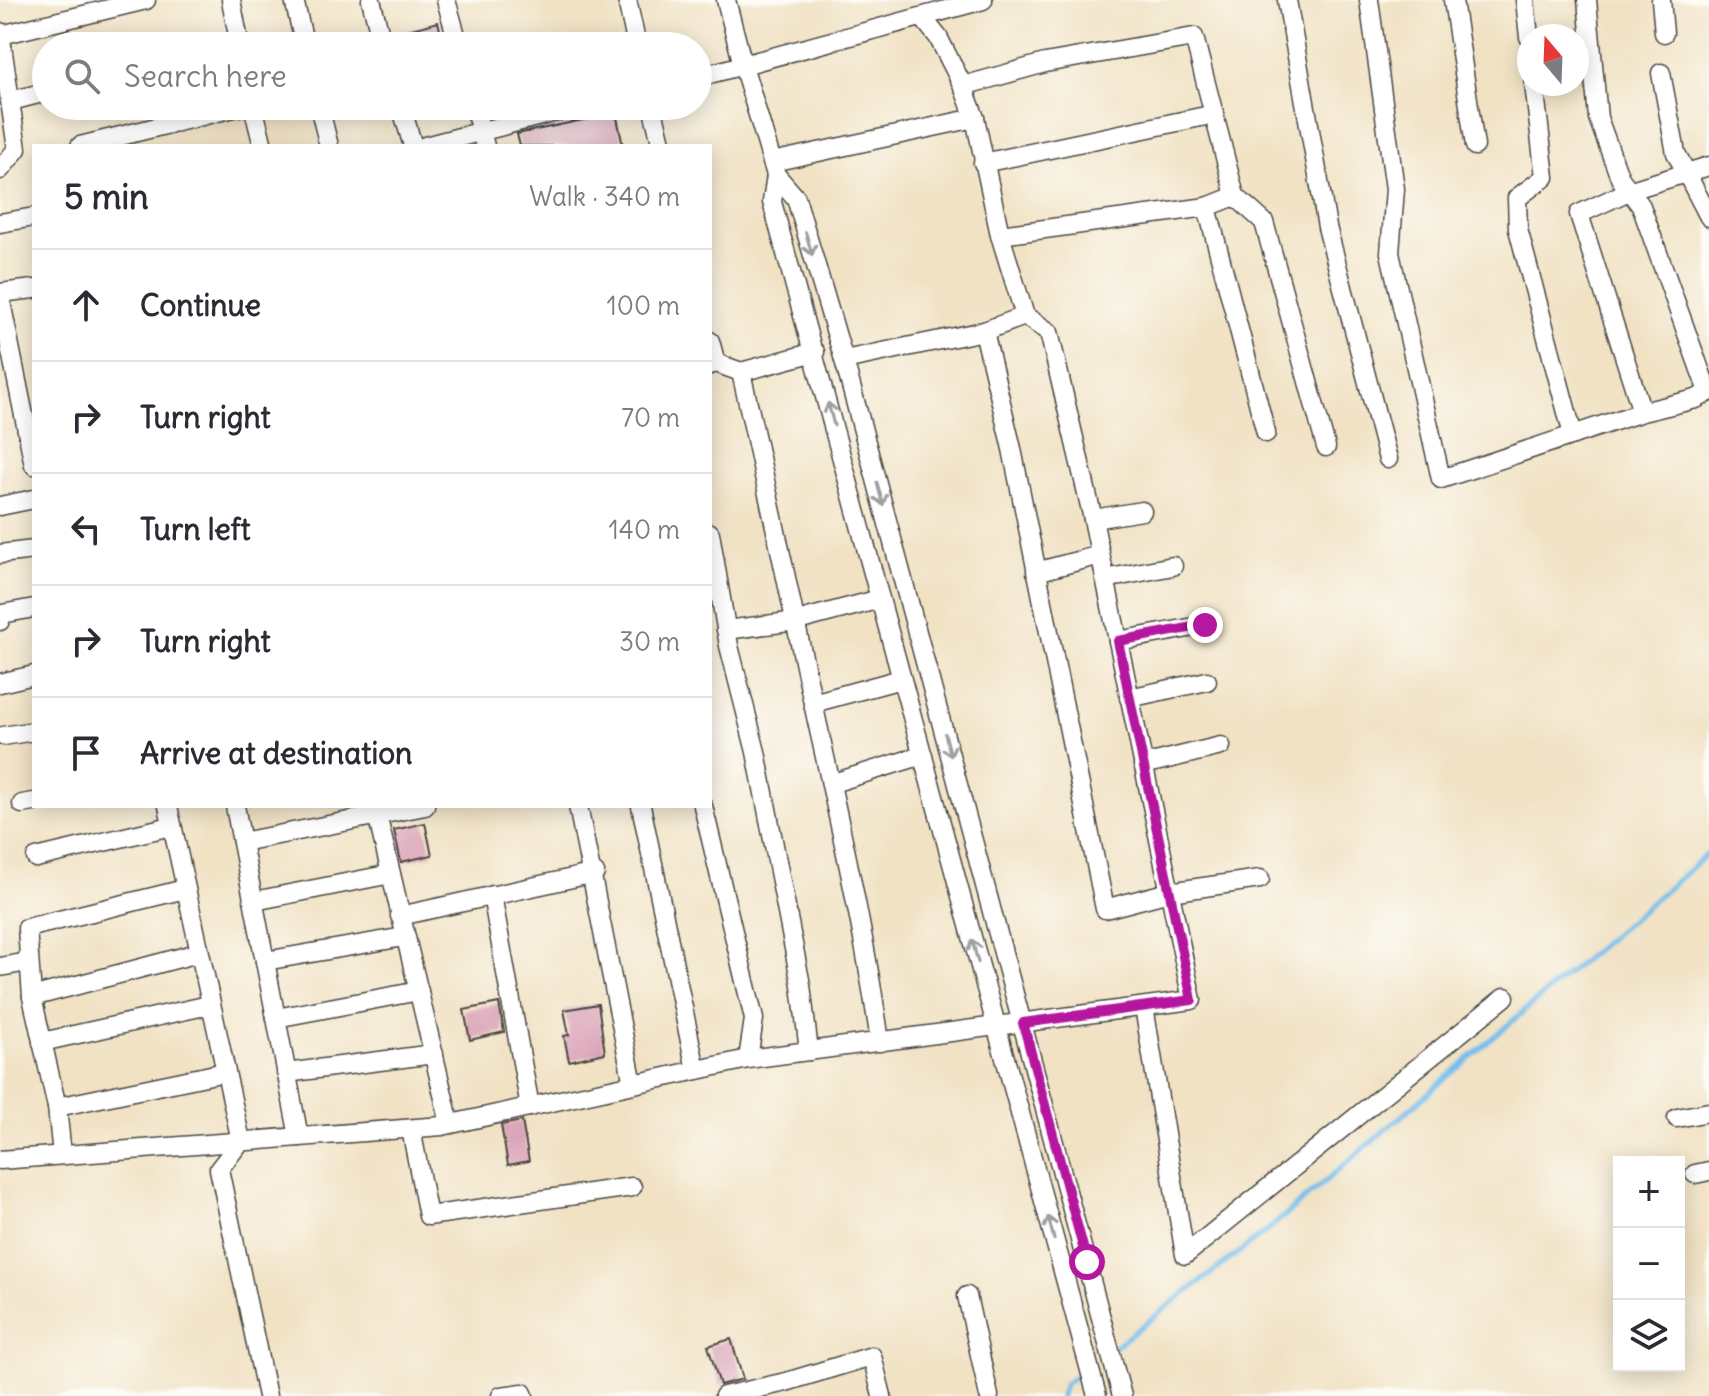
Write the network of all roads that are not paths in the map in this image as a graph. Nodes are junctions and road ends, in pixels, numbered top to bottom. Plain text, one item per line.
1 (146, 0) edge
2 (231, 0) edge
3 (294, 0) edge
4 (371, 0) edge
5 (446, 0) edge
6 (627, 0) edge
7 (726, 0) edge
8 (983, 0) edge
9 (1287, 0) edge
10 (1369, 0) edge
11 (1453, 0) edge
12 (1525, 0) edge
13 (1587, 0) edge
14 (1661, 0) edge
15 (922, 17) junction
16 (1528, 24) edge
17 (237, 32) edge
18 (302, 32) edge
19 (379, 32) edge
20 (455, 32) edge
21 (634, 32) edge
22 (1664, 33) dead end
23 (0, 34) edge
24 (743, 65) junction
25 (712, 73) edge
26 (1661, 73) dead end
27 (963, 86) junction
28 (32, 96) edge
29 (1535, 96) edge
30 (11, 101) junction
31 (1215, 114) junction
32 (975, 118) junction
33 (185, 120) edge
34 (256, 120) edge
35 (322, 120) edge
36 (405, 120) edge
37 (537, 120) edge
38 (656, 120) edge
39 (483, 138) edge
40 (88, 144) edge
41 (262, 144) edge
42 (328, 144) edge
43 (412, 144) edge
44 (440, 144) edge
45 (662, 144) edge
46 (1475, 146) dead end
47 (25, 150) edge
48 (983, 163) junction
49 (1709, 166) edge
50 (774, 169) junction
51 (0, 170) edge
52 (1687, 173) junction
53 (1631, 190) junction
54 (1235, 196) junction
55 (1207, 207) junction
56 (32, 217) edge
57 (1709, 217) edge
58 (0, 223) edge
59 (1000, 235) junction
60 (32, 289) edge
61 (0, 295) edge
62 (1025, 316) junction
63 (984, 331) junction
64 (815, 352) junction
65 (844, 360) junction
66 (713, 364) edge
67 (741, 372) junction
68 (1708, 392) edge
69 (1642, 412) junction
70 (1266, 433) dead end
71 (1573, 435) junction
72 (1326, 447) dead end
73 (32, 455) edge
74 (1388, 459) dead end
75 (32, 499) edge
76 (0, 506) edge
77 (1142, 511) dead end
78 (1093, 519) junction
79 (712, 545) edge
80 (32, 550) edge
81 (0, 554) edge
82 (1100, 555) junction
83 (1173, 566) dead end
84 (1036, 572) junction
85 (1105, 579) junction
86 (880, 599) junction
87 (32, 608) edge
88 (0, 621) edge
89 (797, 621) junction
90 (1205, 625) dead end
91 (726, 630) junction
92 (1118, 641) junction
93 (32, 675) edge
94 (901, 679) junction
95 (1207, 681) dead end
96 (0, 683) edge
97 (1129, 698) junction
98 (813, 703) junction
99 (32, 731) edge
100 (1, 735) edge
101 (1221, 746) dead end
102 (923, 755) junction
103 (1143, 765) junction
104 (833, 783) junction
105 (168, 808) edge
106 (235, 808) edge
107 (405, 808) edge
108 (578, 808) edge
109 (641, 808) edge
110 (703, 808) edge
111 (375, 811) edge
112 (171, 826) junction
113 (242, 842) junction
114 (36, 858) dead end
115 (593, 873) junction
116 (391, 874) junction
117 (1260, 879) dead end
118 (185, 889) junction
119 (1169, 892) junction
120 (492, 895) junction
121 (254, 901) junction
122 (400, 916) junction
123 (404, 937) junction
124 (198, 953) junction
125 (265, 961) junction
126 (28, 962) junction
127 (0, 967) edge
128 (419, 991) junction
129 (32, 997) junction
130 (1505, 997) dead end
131 (209, 1005) junction
132 (1144, 1007) junction
133 (276, 1018) junction
134 (1023, 1023) junction
135 (995, 1027) junction
136 (42, 1042) junction
137 (880, 1042) junction
138 (809, 1051) junction
139 (434, 1054) junction
140 (748, 1059) junction
141 (696, 1070) junction
142 (225, 1072) junction
143 (286, 1073) junction
144 (633, 1084) junction
145 (57, 1107) junction
146 (530, 1107) junction
147 (1709, 1112) edge
148 (1677, 1118) dead end
149 (450, 1124) junction
150 (411, 1129) junction
151 (299, 1137) junction
152 (241, 1141) junction
153 (62, 1155) junction
154 (0, 1160) edge
155 (632, 1187) dead end
156 (967, 1296) dead end
157 (788, 1389) edge
158 (267, 1396) edge
159 (501, 1396) edge
160 (524, 1396) edge
161 (724, 1396) edge
162 (882, 1396) edge
163 (989, 1396) edge
164 (1097, 1396) edge
165 (1122, 1396) edge

1 - 23 street
2 - 17 street
3 - 18 street
4 - 19 street
5 - 20 street
6 - 21 street
7 - 24 street
8 - 15 street
9 - 74 street
10 - 71 street
11 - 46 street
12 - 16 street
13 - 53 street
14 - 22 street
15 - 24 street
15 - 27 street
23 - 30 street
24 - 25 street
24 - 50 street
26 - 52 street
27 - 31 street
27 - 32 street
28 - 30 street
29 - 71 street
30 - 47 street
31 - 48 street
31 - 54 street
32 - 48 street
32 - 50 street
33 - 40 street
34 - 41 street
35 - 42 street
36 - 43 street
37 - 39 street
38 - 45 street
39 - 44 street
47 - 51 street
48 - 59 street
49 - 52 street
50 - 64 street
50 -> 65 street
52 - 53 street
52 - 57 street
53 - 68 street
53 - 69 street
54 - 55 street
54 - 72 street
55 - 59 street
55 - 70 street
56 - 58 street
59 - 62 street
60 - 61 street
61 - 73 street
62 - 63 street
62 - 78 street
63 - 65 street
63 - 84 street
64 - 67 street
86 -> 64 street
65 -> 134 street
66 - 67 street
67 - 89 street
68 - 69 street
69 - 71 street
75 - 76 street
77 - 78 street
78 - 82 street
79 - 91 street
80 - 81 street
82 - 84 street
82 - 85 street
83 - 85 street
84 - 119 street
85 - 92 street
86 - 89 street
86 - 94 street
87 - 88 street
89 - 91 street
89 - 98 street
90 - 92 street
91 - 138 street
92 - 97 street
93 - 96 street
94 - 98 street
94 - 102 street
95 - 97 street
97 - 103 street
98 - 104 street
99 - 100 street
101 - 103 street
102 - 104 street
135 -> 102 street
103 - 119 street
104 - 137 street
105 - 112 street
106 - 113 street
107 - 111 street
108 - 115 street
109 - 141 street
110 - 140 street
111 - 113 street
111 - 116 street
112 - 114 street
112 - 118 street
113 - 121 street
115 - 120 street
115 - 144 street
116 - 121 street
116 - 122 street
117 - 119 street
118 - 124 street
118 - 126 street
119 - 132 street
120 - 122 street
120 - 146 street
121 - 125 street
122 - 123 street
123 - 125 street
123 - 128 street
124 - 129 street
124 - 131 street
125 - 133 street
126 - 127 street
126 - 129 street
128 - 133 street
128 - 139 street
129 - 136 street
130 - 132 street
131 - 136 street
131 - 142 street
132 - 134 street
133 - 143 street
134 - 135 street
134 - 165 street
135 - 137 street
164 -> 135 street
136 - 145 street
137 - 138 street
138 - 140 street
139 - 143 street
139 - 149 street
140 - 141 street
141 - 144 street
142 - 145 street
142 - 152 street
143 - 151 street
144 - 146 street
145 - 153 street
146 - 149 street
147 - 148 street
149 - 150 street
150 - 151 street
150 - 155 street
151 - 152 street
152 - 153 street
152 - 158 street
153 - 154 street
156 - 163 street
157 - 161 street
157 - 162 street
159 - 160 street

